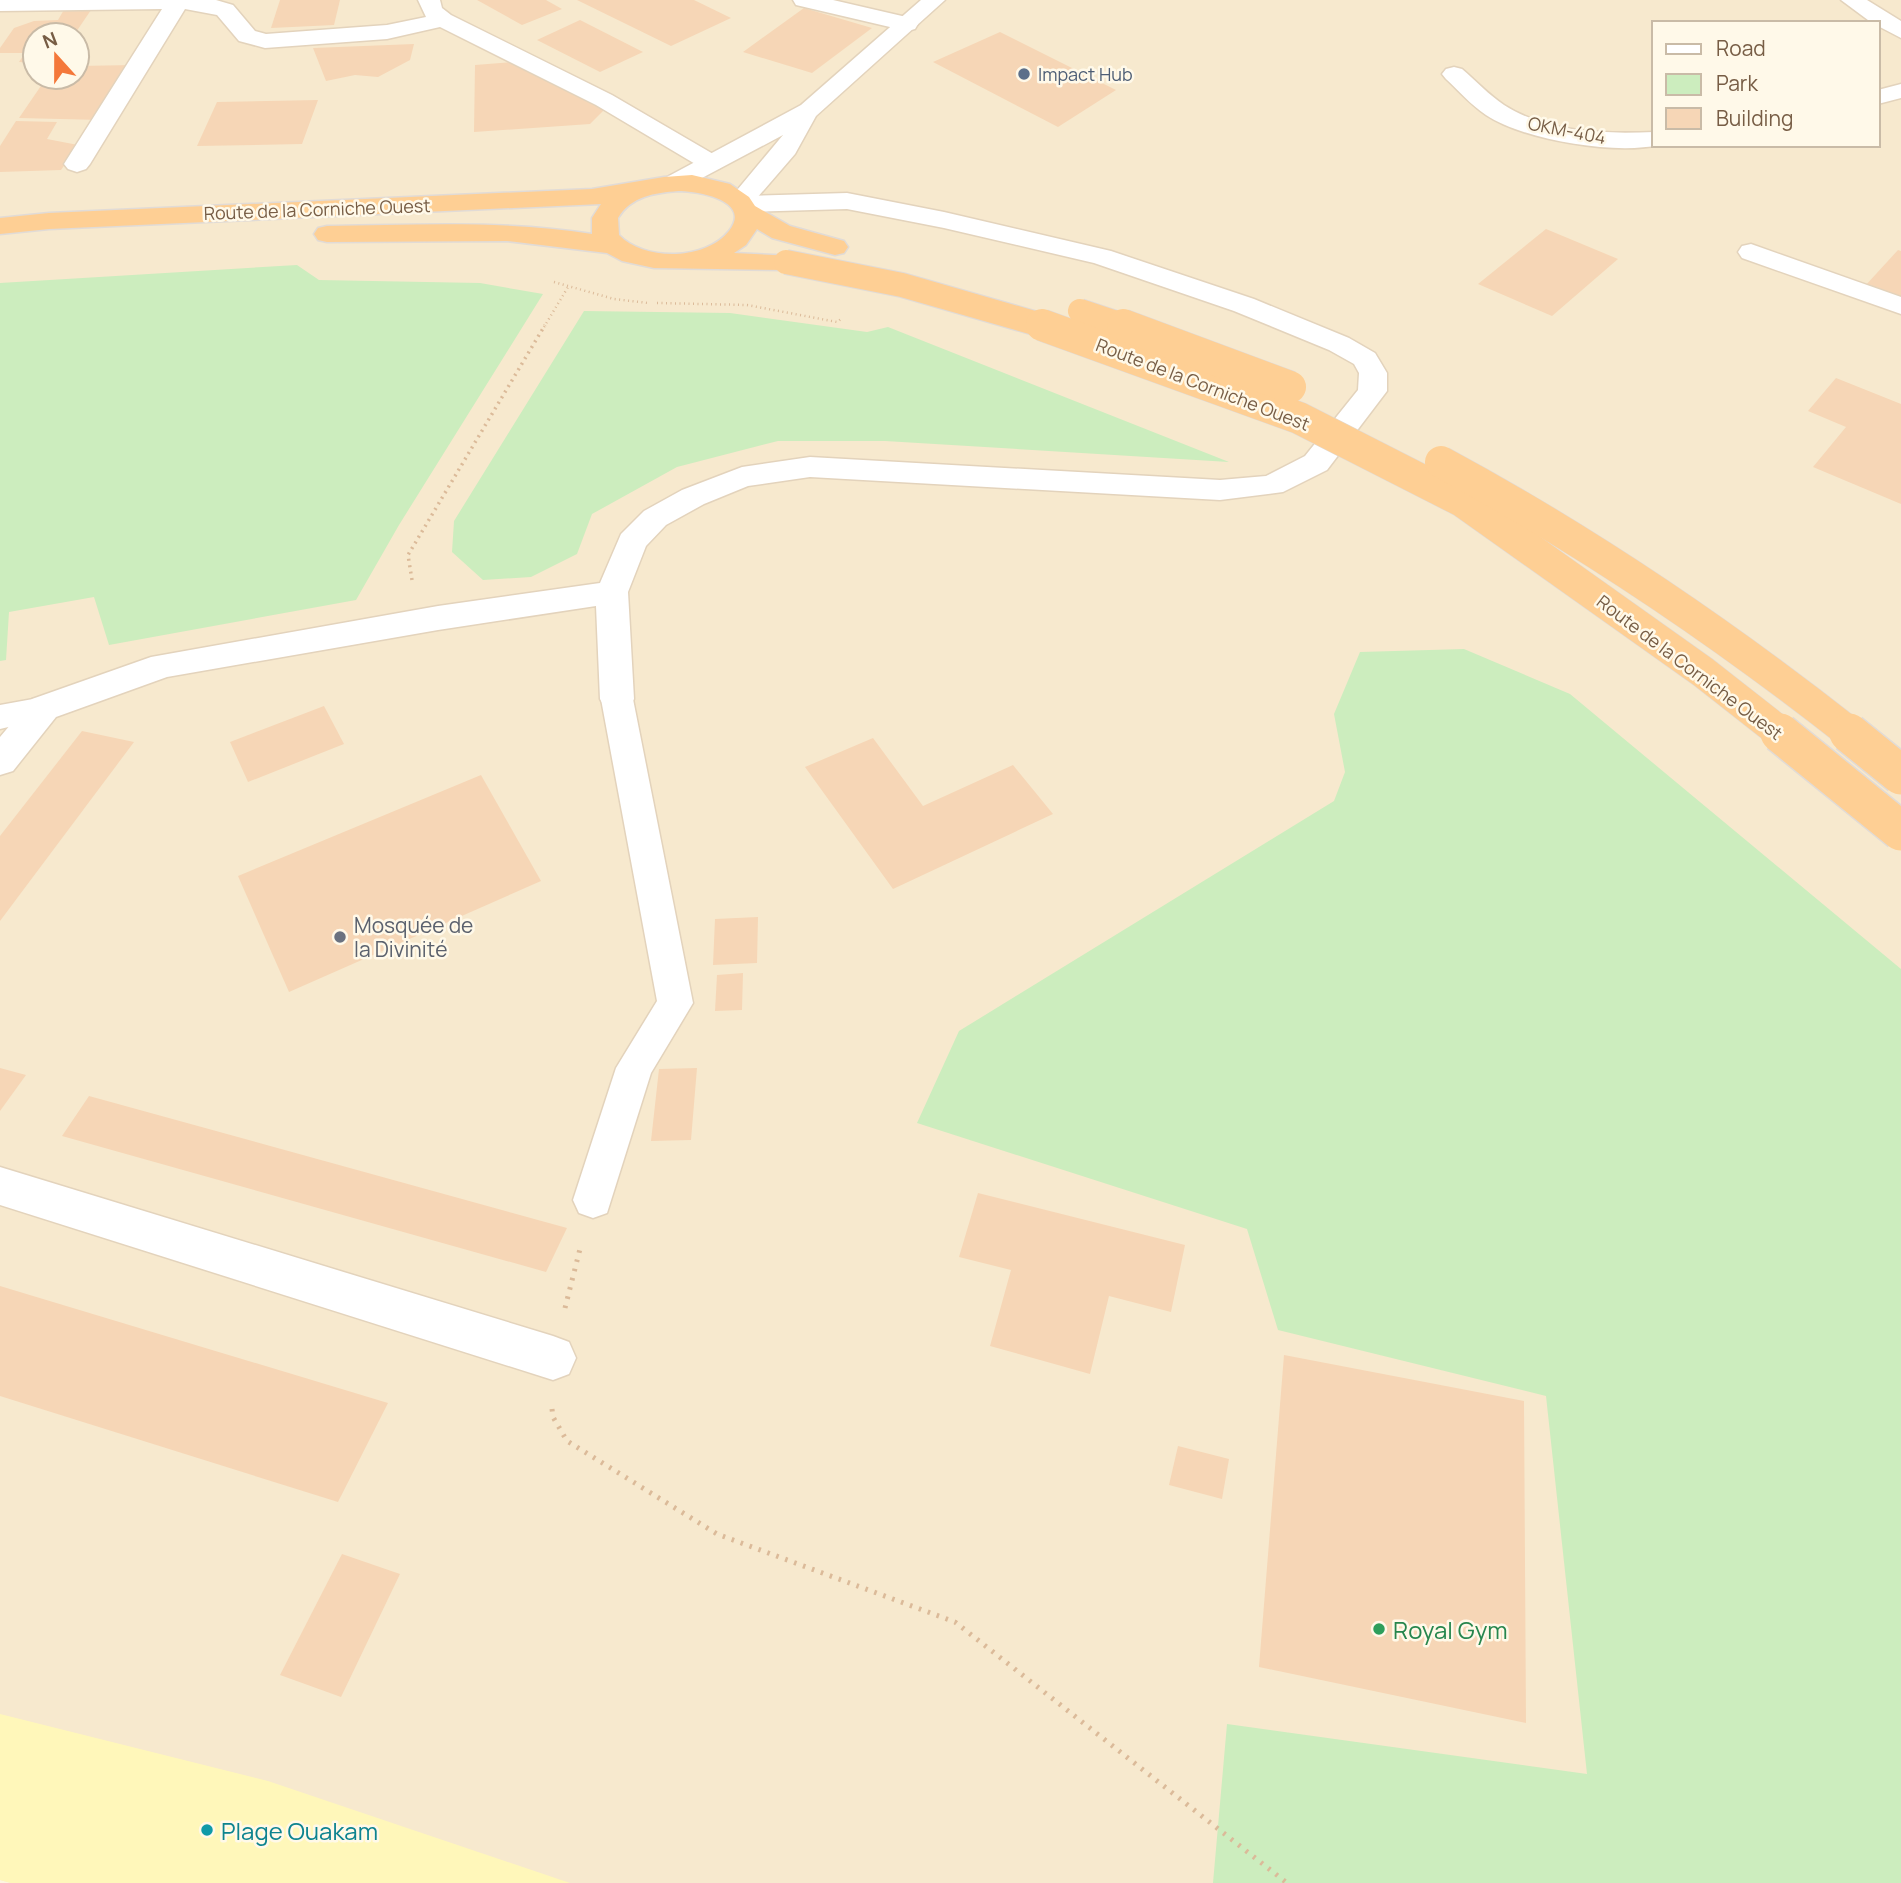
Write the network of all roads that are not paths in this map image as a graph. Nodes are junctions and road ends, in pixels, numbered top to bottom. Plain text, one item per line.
1 (429, 0) edge
2 (804, 0) edge
3 (934, 0) edge
4 (1852, 0) edge
5 (178, 2) junction
6 (0, 4) edge
7 (443, 20) junction
8 (907, 24) junction
9 (1901, 31) edge
10 (1454, 74) dead end
11 (1901, 91) edge
12 (1880, 96) edge
13 (810, 110) junction
14 (1652, 139) edge
15 (712, 163) junction
16 (77, 164) dead end
17 (676, 182) junction
18 (633, 192) junction
19 (744, 206) junction
20 (0, 226) edge
21 (614, 246) junction
22 (0, 250) edge
23 (1751, 252) dead end
24 (681, 261) junction
25 (1901, 306) edge
26 (612, 592) junction
27 (617, 699) joint
28 (44, 708) junction
29 (0, 717) edge
30 (0, 762) edge
31 (1901, 775) edge
32 (1901, 831) edge
33 (0, 1186) edge
34 (593, 1200) road end
35 (553, 1358) road end

1 - 7 street
2 - 8 street
3 - 8 street
4 - 9 street
5 - 6 street
5 - 7 street
5 - 16 street
7 - 15 street
8 - 13 street
10 - 14 street, OKM-404
11 - 12 street
13 - 15 street
13 - 19 street
15 - 17 street
17 - 18 highway, Route de la Corniche Ouest
17 - 19 highway, Route de la Corniche Ouest
18 - 20 highway, Route de la Corniche Ouest
18 - 21 highway
19 - 24 highway
19 - 26 street
19 - 31 highway, Route de la Corniche Ouest, bridge
21 - 22 highway, Route de la Corniche Ouest
21 - 24 highway, Route de la Corniche Ouest
23 - 25 street
24 - 32 highway, Route de la Corniche Ouest, bridge
26 - 27 street
26 - 28 street
27 - 34 lane
28 - 29 lane
28 - 30 street
33 - 35 street

